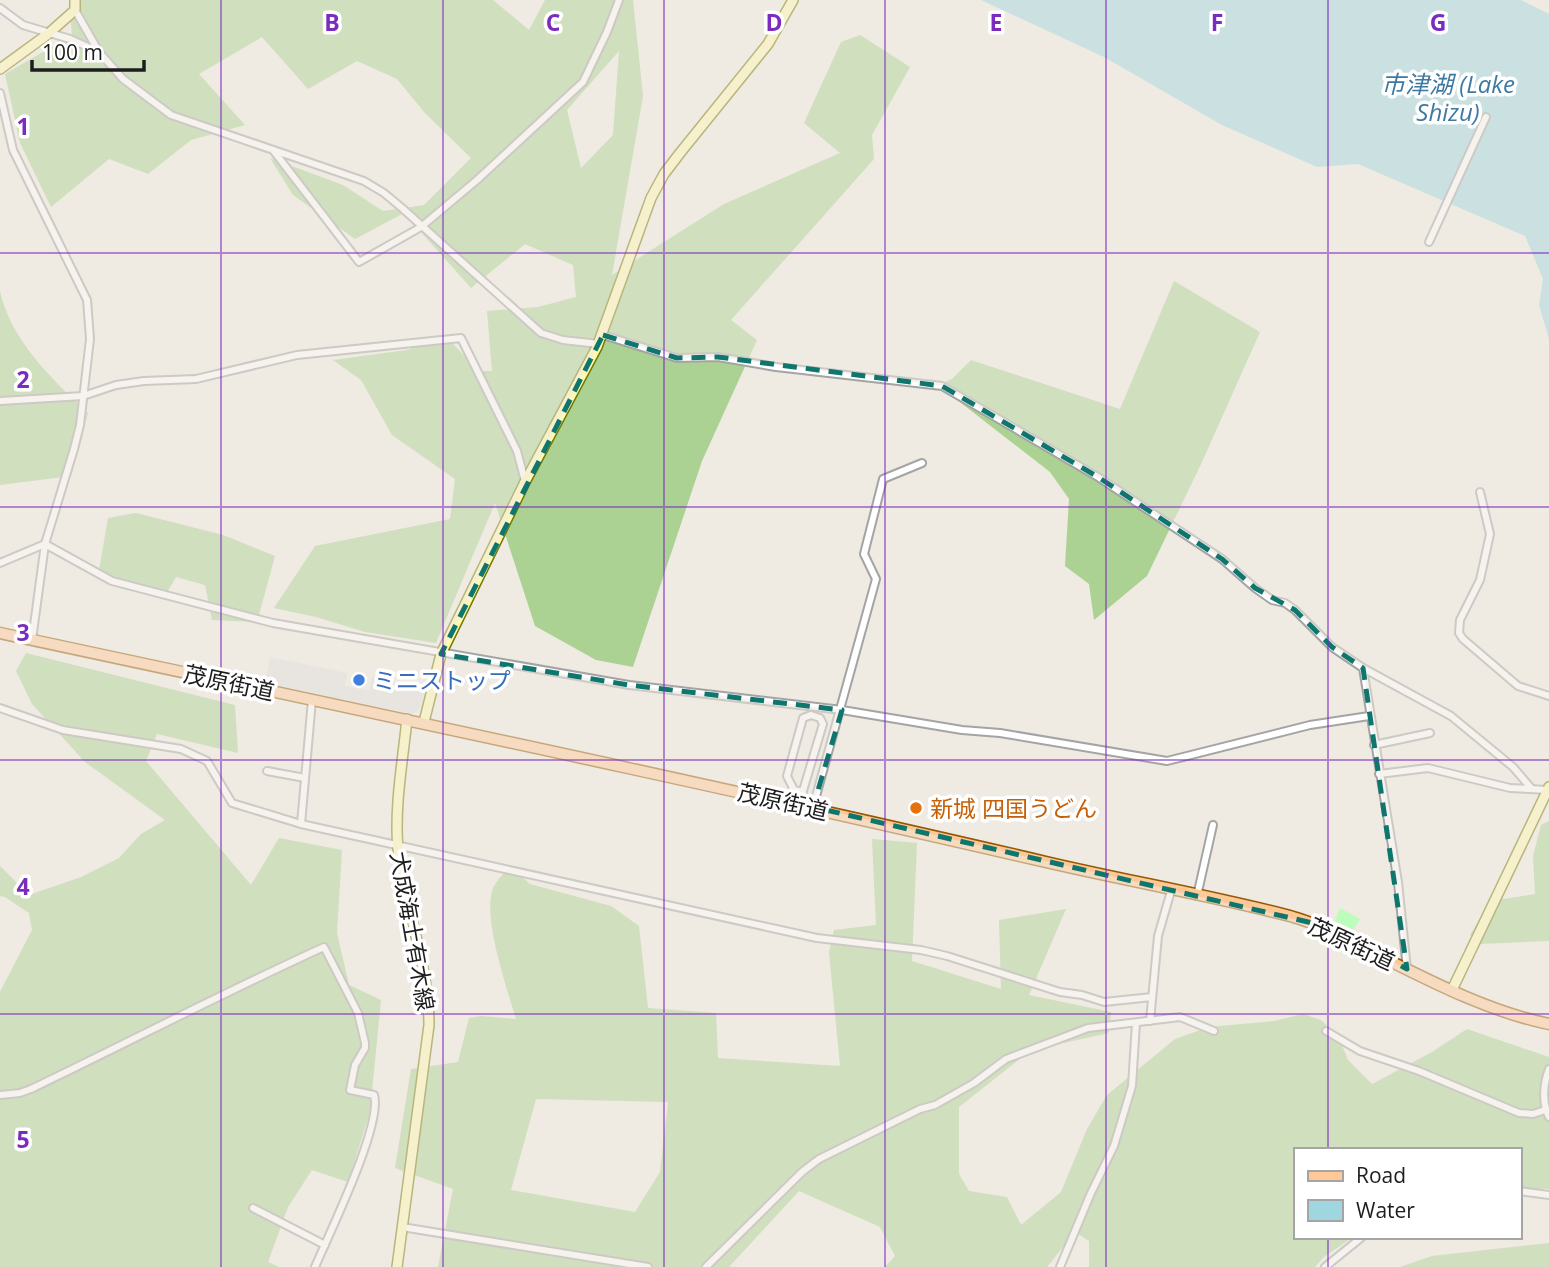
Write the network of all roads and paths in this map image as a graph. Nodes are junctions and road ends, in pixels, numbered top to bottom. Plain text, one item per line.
1 (619, 0) edge
2 (793, 0) edge
3 (75, 5) edge
4 (0, 8) edge
5 (48, 34) junction
6 (99, 52) junction
7 (0, 69) edge
8 (0, 93) edge
9 (1486, 117) dead end
10 (270, 147) junction
11 (421, 227) junction
12 (1429, 242) dead end
13 (601, 340) junction
14 (83, 396) junction
15 (0, 401) edge
16 (922, 463) dead end
17 (525, 482) junction
18 (1480, 492) dead end
19 (44, 544) junction
20 (0, 563) edge
21 (0, 633) edge
22 (33, 640) junction
23 (441, 654) junction
24 (1363, 668) junction
25 (1549, 696) edge
26 (312, 700) junction
27 (0, 708) edge
28 (842, 709) junction
29 (1369, 716) junction
30 (407, 719) junction
31 (424, 722) junction
32 (1430, 733) dead end
33 (1374, 745) junction
34 (267, 771) dead end
35 (1379, 774) junction
36 (305, 778) junction
37 (1531, 788) junction
38 (1548, 788) edge
39 (803, 792) junction
40 (799, 804) junction
41 (813, 807) junction
42 (301, 824) junction
43 (1213, 825) dead end
44 (398, 846) junction
45 (1171, 891) junction
46 (1197, 895) junction
47 (1407, 969) junction
48 (1452, 990) junction
49 (1152, 997) junction
50 (1150, 1021) junction
51 (1136, 1023) junction
52 (1549, 1024) edge
53 (1214, 1031) dead end
54 (1326, 1031) dead end
55 (1549, 1069) edge
56 (0, 1095) edge
57 (1545, 1110) junction
58 (1549, 1117) edge
59 (1521, 1191) edge
60 (1549, 1195) edge
61 (253, 1208) dead end
62 (402, 1227) junction
63 (1360, 1239) edge
64 (325, 1245) junction
65 (315, 1267) edge
66 (397, 1267) edge
67 (648, 1267) edge
68 (706, 1267) edge
69 (1060, 1267) edge
70 (1325, 1267) edge

1 - 11 street
2 - 13 street
3 - 5 street
3 - 6 street
4 - 5 street
5 - 6 street
5 - 7 street
6 - 10 street
8 - 14 street
9 - 12 street
10 - 11 street
10 - 11 street
11 - 13 street
13 - 17 street
13 - 24 street
14 - 15 street
14 - 17 street
14 - 19 street
16 - 28 street
17 - 23 street
18 - 25 street
19 - 20 street
19 - 22 street
19 - 23 street
21 - 22 main road, 茂原街道
22 - 26 main road, 茂原街道
23 - 28 street
23 - 31 street
24 - 29 street
24 - 37 street
26 - 30 main road, 茂原街道
26 - 36 street
27 - 42 street
28 - 29 street
28 - 41 street
29 - 33 street
30 - 31 main road, 茂原街道
30 - 44 street, 犬成海士有木線
31 - 40 main road, 茂原街道
32 - 33 street
33 - 35 street
34 - 36 street
35 - 37 street
35 - 47 street
36 - 42 street
37 - 38 street
38 - 48 street
39 - 39 street
39 - 40 street
40 - 41 main road, 茂原街道
41 - 45 main road, 茂原街道
42 - 44 street
43 - 46 street
44 - 49 street
44 - 62 street, 犬成海士有木線
45 - 46 main road, 茂原街道
45 - 49 street
46 - 47 main road, 茂原街道
47 - 48 main road, 茂原街道
48 - 52 main road, 茂原街道
49 - 50 street
50 - 51 street
50 - 53 street
51 - 68 street
51 - 69 street
54 - 57 street
55 - 57 street
56 - 64 street
57 - 58 street
59 - 60 street
61 - 64 street
62 - 66 street, 犬成海士有木線
62 - 67 street
63 - 70 street
64 - 65 street

